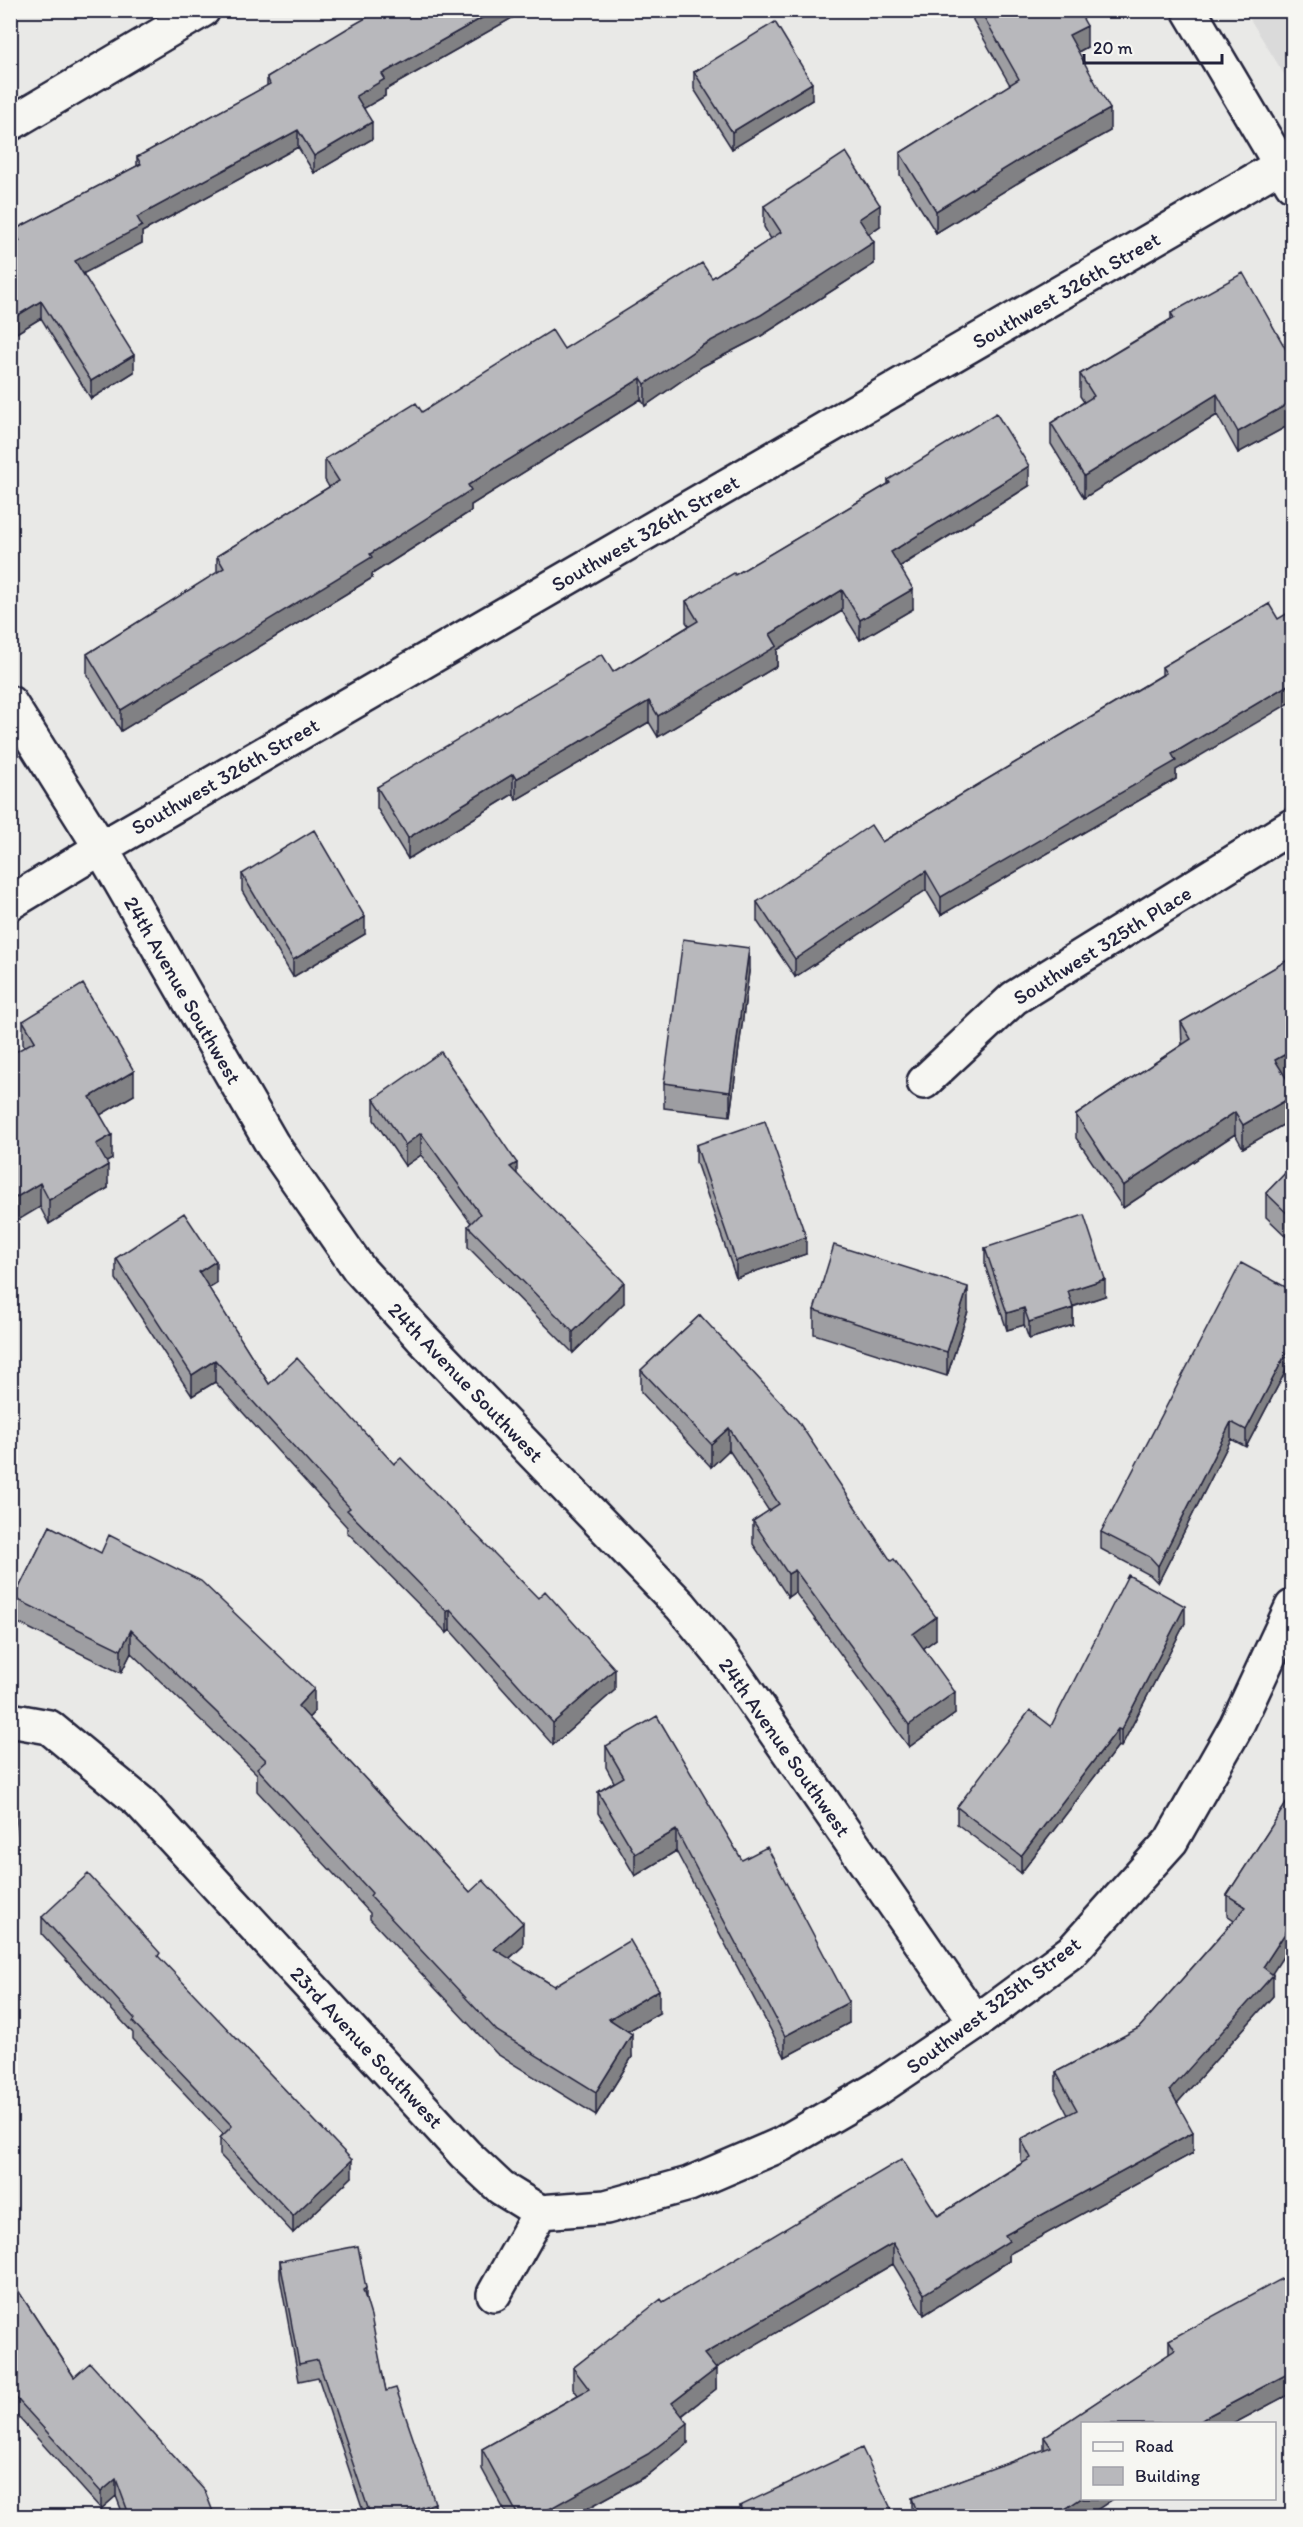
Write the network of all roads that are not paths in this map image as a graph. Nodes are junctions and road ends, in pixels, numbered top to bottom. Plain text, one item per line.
1 (203, 10) edge
2 (1189, 10) edge
3 (10, 124) edge
4 (1287, 174) edge
5 (10, 703) edge
6 (1293, 826) edge
7 (101, 848) junction
8 (10, 903) edge
9 (924, 1082) dead end
10 (1293, 1607) edge
11 (10, 1720) edge
12 (976, 2022) junction
13 (540, 2211) junction
14 (494, 2294) dead end

1 - 3 street
2 - 4 street
4 - 7 street, Southwest 326th Street
5 - 7 street, 24th Avenue Southwest
6 - 9 street, Southwest 325th Place
7 - 8 street, Southwest 326th Street
7 - 12 street, 24th Avenue Southwest
10 - 12 street, Southwest 325th Street
11 - 13 street, 23rd Avenue Southwest
12 - 13 street, Southwest 325th Street
13 - 14 street

